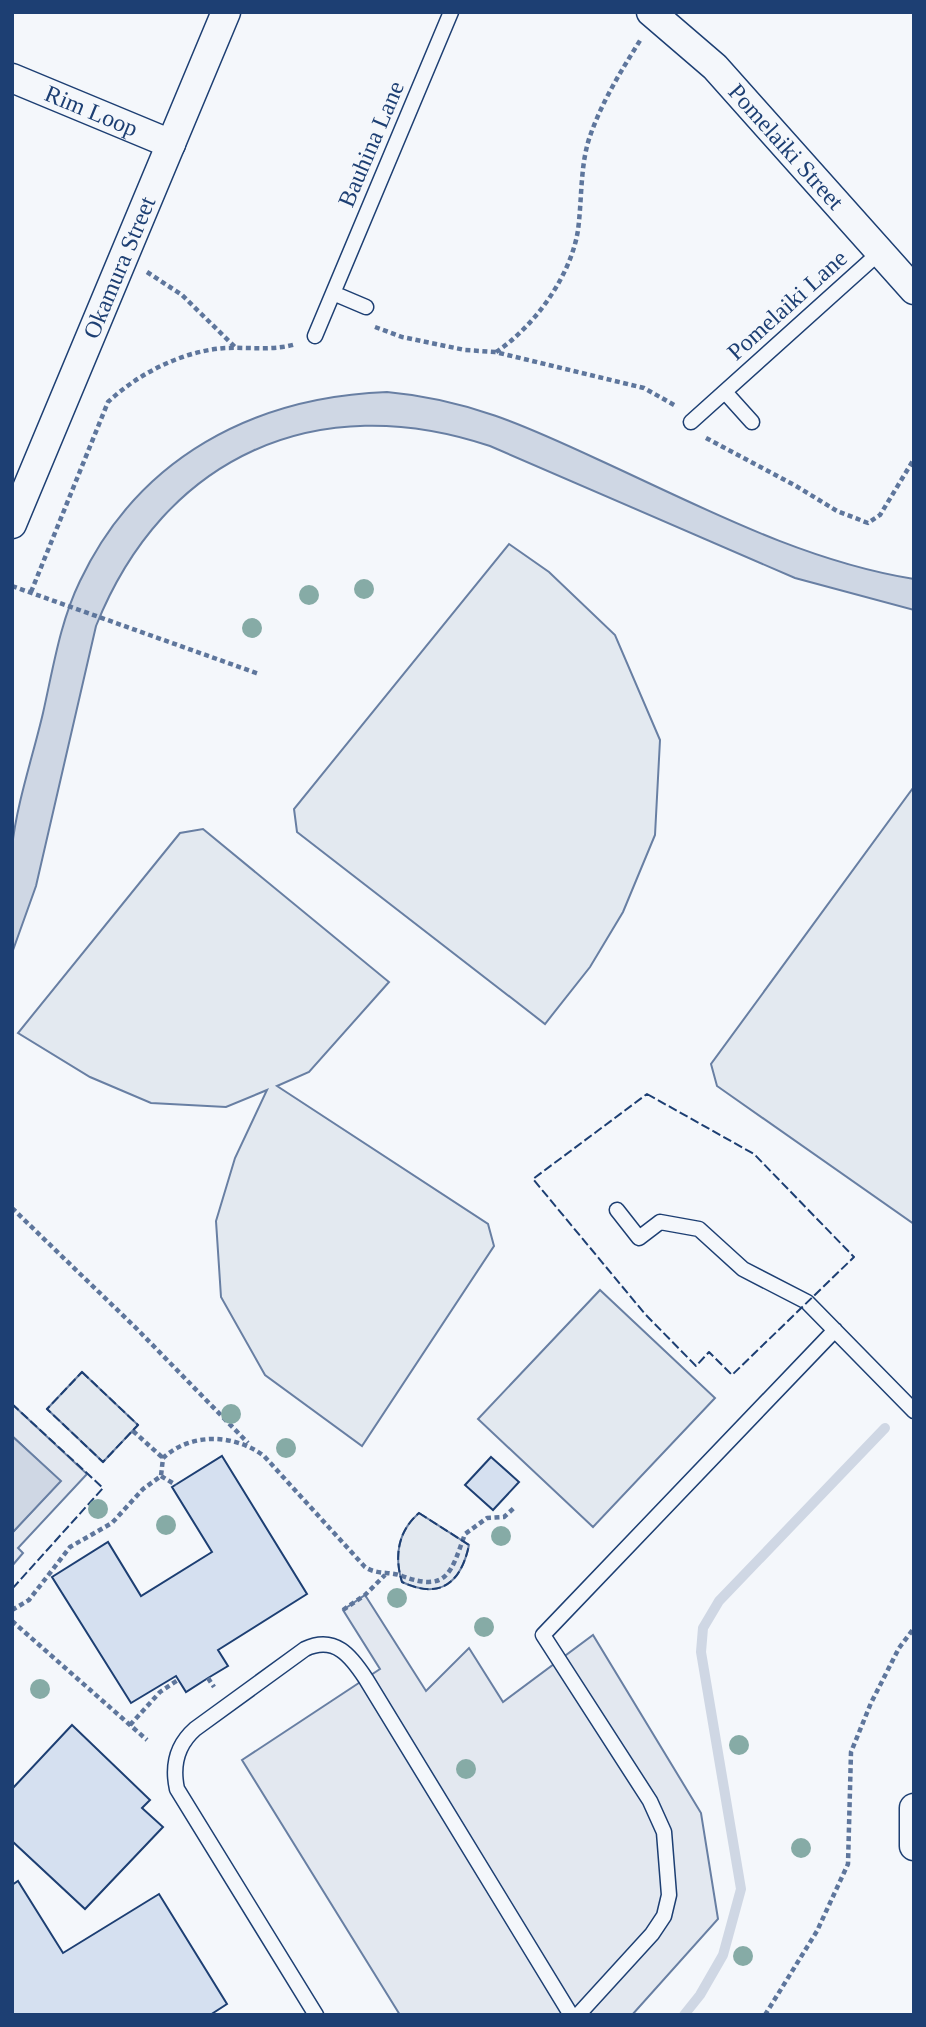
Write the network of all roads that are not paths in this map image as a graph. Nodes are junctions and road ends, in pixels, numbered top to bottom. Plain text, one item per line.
1 (226, 12) edge
2 (451, 12) edge
3 (647, 23) edge
4 (12, 78) edge
5 (171, 144) junction
6 (880, 252) junction
7 (914, 290) edge
8 (332, 293) junction
9 (366, 307) dead end
10 (315, 336) road end
11 (725, 392) junction
12 (691, 422) road end
13 (752, 422) dead end
14 (12, 524) edge
15 (617, 1210) dead end
16 (835, 1329) junction
17 (914, 1411) edge
18 (914, 1808) edge
19 (914, 1846) edge
20 (313, 2014) edge
21 (571, 2015) edge
22 (578, 2015) edge

1 - 5 street, Okamura Street
2 - 8 lane, Bauhina Lane
3 - 6 street, Pomelaiki Street
4 - 5 street, Rim Loop
5 - 14 street, Okamura Street
6 - 7 street, Pomelaiki Street
6 - 11 lane, Pomelaiki Lane
8 - 9 lane
8 - 10 lane, Bauhina Lane
11 - 12 lane, Pomelaiki Lane
11 - 13 lane, Pomelaiki Lane
15 - 16 lane
16 - 17 lane
16 - 22 lane
18 - 19 street
20 - 21 lane

